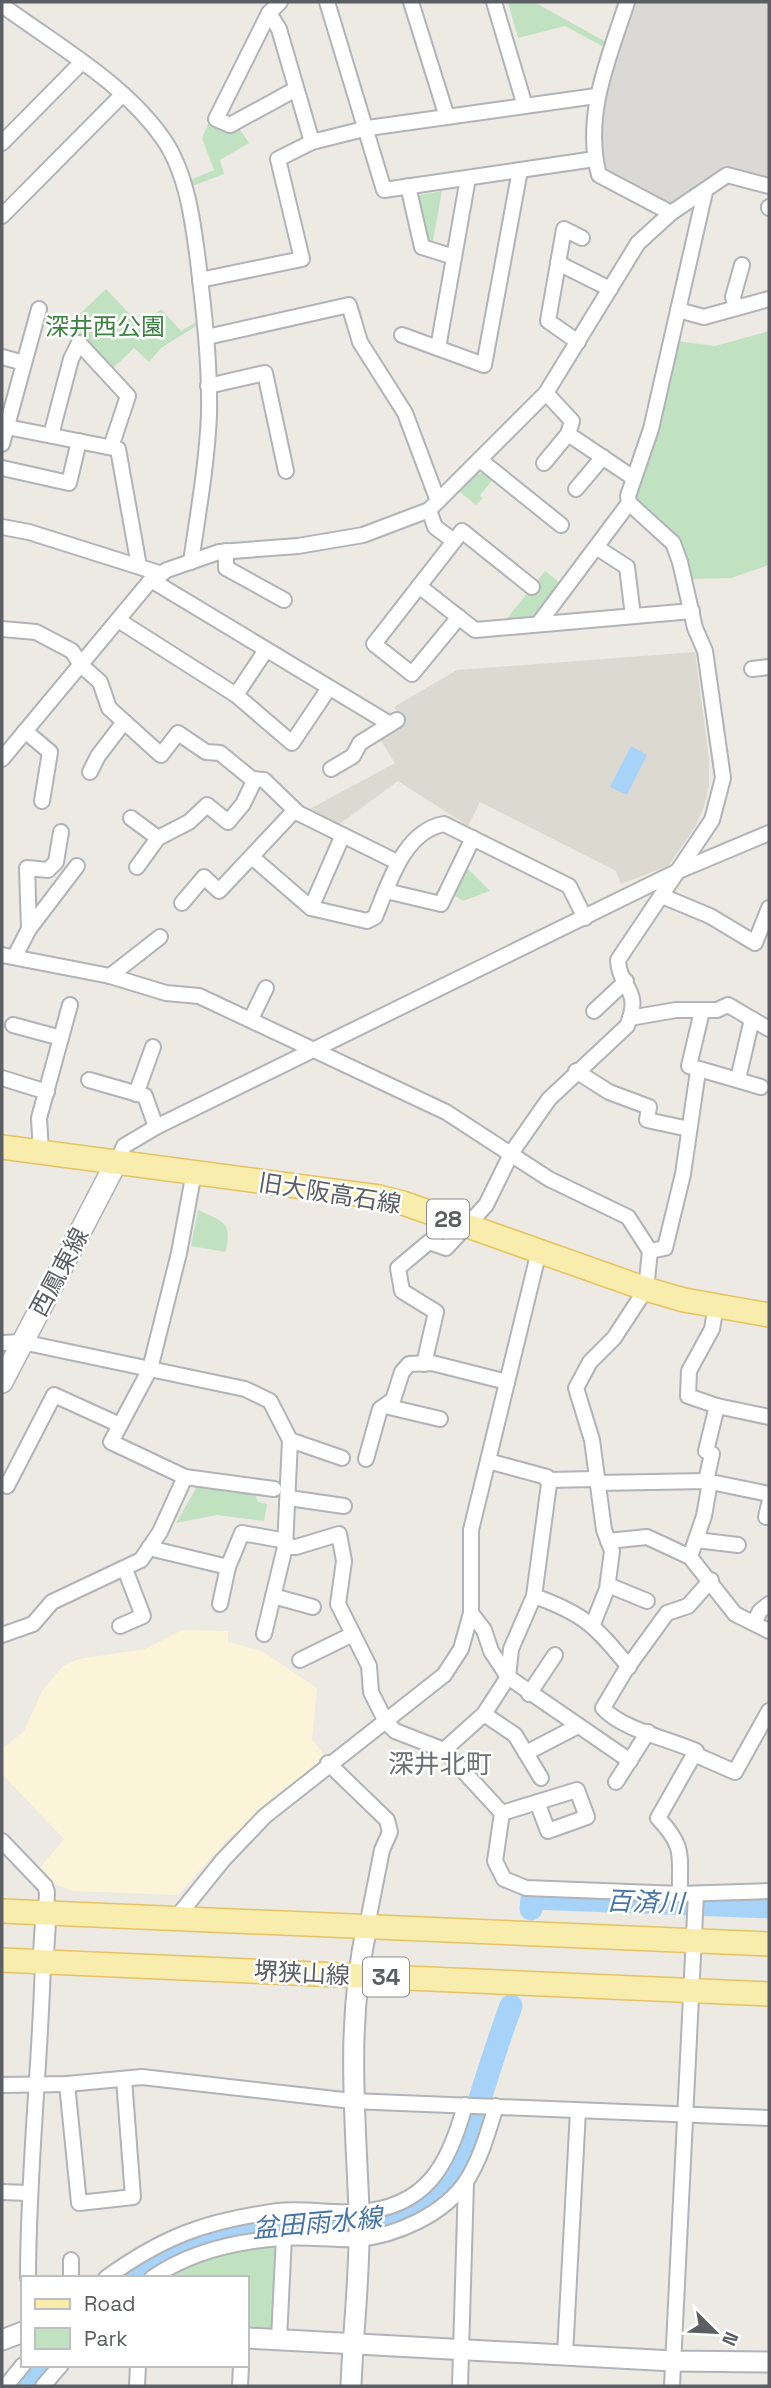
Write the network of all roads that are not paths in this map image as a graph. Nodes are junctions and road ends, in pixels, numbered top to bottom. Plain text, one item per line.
1 (280, 2) edge
2 (327, 2) edge
3 (411, 2) edge
4 (494, 2) edge
5 (627, 2) edge
6 (2, 5) edge
7 (269, 13) junction
8 (81, 63) junction
9 (296, 89) junction
10 (122, 94) junction
11 (596, 96) junction
12 (525, 106) junction
13 (447, 117) junction
14 (368, 128) junction
15 (312, 142) junction
16 (2, 143) edge
17 (595, 159) junction
18 (520, 170) junction
19 (468, 178) junction
20 (408, 186) junction
21 (769, 186) edge
22 (705, 192) junction
23 (671, 214) junction
24 (2, 216) edge
25 (582, 237) dead end
26 (454, 257) junction
27 (558, 263) junction
28 (742, 265) dead end
29 (200, 280) junction
30 (610, 289) junction
31 (769, 299) edge
32 (736, 308) junction
33 (39, 309) dead end
34 (678, 310) junction
35 (402, 335) dead end
36 (207, 337) junction
37 (578, 342) junction
38 (438, 348) junction
39 (2, 357) edge
40 (24, 363) junction
41 (208, 386) junction
42 (546, 393) junction
43 (7, 426) junction
44 (568, 434) junction
45 (51, 435) junction
46 (79, 441) junction
47 (2, 444) edge
48 (111, 447) junction
49 (603, 457) junction
50 (481, 460) junction
51 (544, 463) dead end
52 (2, 468) edge
53 (286, 471) dead end
54 (632, 477) junction
55 (576, 489) dead end
56 (629, 503) junction
57 (433, 505) junction
58 (561, 525) dead end
59 (2, 527) edge
60 (454, 541) junction
61 (596, 547) junction
62 (226, 551) junction
63 (191, 562) junction
64 (139, 566) junction
65 (157, 577) junction
66 (419, 586) junction
67 (532, 587) dead end
68 (284, 600) dead end
69 (692, 611) junction
70 (633, 616) junction
71 (459, 617) junction
72 (118, 620) junction
73 (539, 623) junction
74 (2, 629) edge
75 (266, 650) junction
76 (80, 664) junction
77 (752, 669) dead end
78 (769, 669) edge
79 (329, 688) junction
80 (236, 695) junction
81 (124, 722) junction
82 (25, 732) junction
83 (2, 760) edge
84 (331, 769) dead end
85 (90, 772) dead end
86 (255, 779) junction
87 (42, 801) dead end
88 (295, 810) junction
89 (131, 818) dead end
90 (61, 832) dead end
91 (769, 833) edge
92 (342, 837) junction
93 (158, 838) junction
94 (473, 838) junction
95 (252, 856) junction
96 (397, 862) junction
97 (77, 866) dead end
98 (137, 867) dead end
99 (676, 872) junction
100 (386, 891) junction
101 (662, 896) junction
102 (182, 903) dead end
103 (311, 908) junction
104 (769, 908) edge
105 (585, 918) junction
106 (29, 929) junction
107 (160, 937) dead end
108 (8, 956) edge
109 (110, 976) junction
110 (626, 981) junction
111 (266, 988) dead end
112 (71, 1005) dead end
113 (594, 1011) dead end
114 (702, 1011) junction
115 (630, 1018) junction
116 (251, 1019) junction
117 (752, 1019) junction
118 (13, 1025) dead end
119 (769, 1029) edge
120 (61, 1038) junction
121 (153, 1047) dead end
122 (315, 1050) junction
123 (576, 1071) junction
124 (698, 1071) junction
125 (2, 1078) edge
126 (738, 1079) junction
127 (89, 1080) dead end
128 (761, 1087) dead end
129 (47, 1092) junction
130 (136, 1094) junction
131 (156, 1127) junction
132 (689, 1129) junction
133 (2, 1147) edge
134 (41, 1152) junction
135 (512, 1152) junction
136 (117, 1161) junction
137 (194, 1172) junction
138 (466, 1226) junction
139 (539, 1251) junction
140 (650, 1251) junction
141 (646, 1289) junction
142 (716, 1306) junction
143 (769, 1315) edge
144 (12, 1343) edge
145 (424, 1364) junction
146 (150, 1369) junction
147 (2, 1382) edge
148 (507, 1382) junction
149 (717, 1405) junction
150 (385, 1406) junction
151 (769, 1417) edge
152 (440, 1419) dead end
153 (120, 1425) junction
154 (290, 1440) junction
155 (342, 1458) dead end
156 (366, 1459) dead end
157 (488, 1461) junction
158 (185, 1477) junction
159 (547, 1480) junction
160 (597, 1481) junction
161 (708, 1482) junction
162 (2, 1483) edge
163 (274, 1489) dead end
164 (769, 1494) edge
165 (289, 1498) junction
166 (769, 1504) edge
167 (344, 1506) dead end
168 (769, 1517) edge
169 (696, 1540) junction
170 (608, 1541) junction
171 (286, 1544) junction
172 (738, 1545) dead end
173 (149, 1548) junction
174 (690, 1557) junction
175 (228, 1567) junction
176 (125, 1569) junction
177 (711, 1580) junction
178 (608, 1586) junction
179 (534, 1595) junction
180 (273, 1596) junction
181 (647, 1601) dead end
182 (220, 1604) dead end
183 (769, 1604) edge
184 (313, 1607) dead end
185 (471, 1613) junction
186 (755, 1621) junction
187 (593, 1624) junction
188 (120, 1626) dead end
189 (769, 1631) edge
190 (264, 1634) dead end
191 (2, 1635) edge
192 (351, 1635) junction
193 (555, 1655) dead end
194 (300, 1660) dead end
195 (629, 1667) junction
196 (508, 1677) junction
197 (529, 1694) junction
198 (769, 1712) edge
199 (484, 1714) junction
200 (386, 1722) junction
201 (578, 1726) junction
202 (648, 1731) junction
203 (444, 1749) junction
204 (526, 1753) junction
205 (694, 1754) junction
206 (630, 1761) junction
207 (328, 1763) junction
208 (541, 1778) dead end
209 (617, 1782) dead end
210 (537, 1802) dead end
211 (502, 1813) junction
212 (2, 1841) edge
213 (769, 1891) edge
214 (680, 1894) junction
215 (696, 1897) junction
216 (2, 1911) edge
217 (46, 1913) junction
218 (177, 1917) junction
219 (367, 1926) junction
220 (694, 1941) junction
221 (769, 1944) edge
222 (2, 1960) edge
223 (43, 1962) junction
224 (356, 1976) junction
225 (692, 1989) junction
226 (769, 1994) edge
227 (124, 2079) junction
228 (66, 2084) junction
229 (2, 2085) edge
230 (38, 2086) junction
231 (352, 2101) junction
232 (467, 2105) junction
233 (494, 2106) junction
234 (578, 2111) junction
235 (687, 2115) junction
236 (769, 2118) edge
237 (466, 2182) junction
238 (2, 2192) edge
239 (28, 2193) junction
240 (358, 2226) junction
241 (284, 2237) junction
242 (71, 2260) dead end
243 (28, 2276) edge
244 (71, 2276) edge
245 (109, 2276) edge
246 (156, 2276) edge
247 (21, 2333) edge
248 (248, 2338) edge
249 (279, 2339) junction
250 (2, 2340) edge
251 (353, 2343) junction
252 (461, 2348) junction
253 (565, 2354) junction
254 (673, 2361) junction
255 (769, 2361) edge
256 (21, 2367) edge
257 (59, 2367) edge
258 (138, 2367) edge
259 (241, 2367) edge
260 (6, 2386) edge
261 (43, 2386) edge
262 (137, 2386) edge
263 (240, 2386) edge
264 (351, 2386) edge
265 (460, 2386) edge
266 (672, 2386) edge

1 - 7 street
2 - 14 street
3 - 13 street
4 - 12 street
5 - 11 street
6 - 8 street
7 - 9 street
7 - 9 street
8 - 10 street
8 - 16 street
9 - 15 street
10 - 24 street
10 - 29 street
11 - 12 street
11 - 17 street
12 - 13 street
13 - 14 street
14 - 15 street
14 - 20 street
15 - 29 street
17 - 18 street
17 - 23 street
18 - 19 street
18 - 38 street
19 - 20 street
19 - 26 street
20 - 26 street
21 - 22 street
22 - 23 street
22 - 34 street
23 - 30 street
25 - 27 street
26 - 38 street
27 - 30 street
27 - 37 street
28 - 32 street
29 - 36 street
30 - 37 street
31 - 32 street
32 - 34 street
33 - 40 street
34 - 54 street
35 - 38 street
36 - 41 street
36 - 57 street
37 - 42 street
39 - 40 street
40 - 43 street
41 - 53 street
41 - 63 street
42 - 44 street
42 - 50 street
43 - 45 street
43 - 47 street
44 - 49 street
44 - 51 street
45 - 46 street
45 - 48 street
46 - 48 street
46 - 52 street
48 - 64 street
49 - 54 street
49 - 55 street
50 - 57 street
50 - 58 street
54 - 56 street
56 - 61 street
56 - 69 street
57 - 60 street
57 - 62 street
59 - 64 street
60 - 66 street
60 - 67 street
61 - 70 street
61 - 73 street
62 - 63 street
62 - 68 street
63 - 65 street
64 - 65 street
65 - 72 street
65 - 75 street
66 - 71 street
66 - 71 street
69 - 70 street
69 - 99 street
70 - 73 street
71 - 73 street
72 - 76 street
72 - 80 street
74 - 76 street
75 - 79 street
75 - 80 street
76 - 81 street
76 - 82 street
77 - 78 street
79 - 80 street
79 - 84 street
81 - 85 street
81 - 86 street
82 - 83 street
82 - 87 street
86 - 88 street
86 - 93 street
88 - 92 street
88 - 95 street
89 - 93 street
90 - 106 street
91 - 99 street
92 - 96 street
92 - 103 street
93 - 98 street
94 - 96 street
94 - 100 street
94 - 105 street
95 - 102 street
95 - 103 street
96 - 100 street
97 - 106 street
99 - 101 street
99 - 105 street
100 - 103 street
101 - 104 street
101 - 110 street
105 - 122 street
106 - 108 street
107 - 109 street
108 - 109 street
109 - 116 street
110 - 113 street
110 - 115 street
111 - 116 street
112 - 120 street
114 - 115 street
114 - 117 street
114 - 124 street
115 - 123 street
116 - 122 street
117 - 119 street
117 - 126 street
118 - 120 street
120 - 129 street
121 - 130 street
122 - 131 street
122 - 135 street
123 - 132 street
123 - 135 street
124 - 126 street
124 - 132 street
125 - 129 street
126 - 128 street
127 - 130 street
129 - 134 street
130 - 131 street
131 - 136 street
132 - 140 street
133 - 134 main road, 旧大阪高石線 / 28
134 - 136 main road, 旧大阪高石線 / 28
135 - 138 street
135 - 140 street
136 - 137 main road, 旧大阪高石線 / 28
136 - 144 main road, 西鳳東線
137 - 138 main road, 旧大阪高石線 / 28
137 - 146 street
138 - 139 main road, 旧大阪高石線 / 28
138 - 145 street
139 - 141 main road, 旧大阪高石線 / 28
139 - 148 street
140 - 141 street
141 - 142 main road, 旧大阪高石線 / 28
141 - 160 street
142 - 143 main road, 旧大阪高石線 / 28
142 - 149 street
144 - 146 street
144 - 147 main road, 西鳳東線
145 - 148 street
145 - 150 street
146 - 153 street
146 - 154 street
148 - 157 street
149 - 151 street
149 - 161 street
150 - 152 street
150 - 156 street
153 - 158 street
153 - 162 street
154 - 155 street
154 - 165 street
157 - 159 street
157 - 185 street
158 - 163 street
158 - 173 street
159 - 160 street
159 - 179 street
160 - 161 street
160 - 170 street
161 - 164 street
161 - 169 street
165 - 167 street
165 - 171 street
166 - 168 street
169 - 172 street
169 - 174 street
170 - 174 street
170 - 178 street
171 - 175 street
171 - 180 street
171 - 192 street
173 - 175 street
173 - 176 street
174 - 177 street
175 - 182 street
176 - 188 street
176 - 191 street
177 - 186 street
177 - 195 street
178 - 181 street
178 - 187 street
179 - 187 street
179 - 196 street
180 - 184 street
180 - 190 street
183 - 186 street
185 - 196 street
185 - 200 street
186 - 189 street
187 - 195 street
192 - 194 street
192 - 200 street
193 - 197 street
195 - 202 street
196 - 197 street
196 - 199 street
197 - 201 street
198 - 205 street
199 - 203 street
199 - 204 street
200 - 203 street
200 - 207 street
201 - 204 street
201 - 206 street
202 - 205 street
202 - 206 street
203 - 211 street
204 - 208 street
205 - 214 street
206 - 209 street
207 - 218 street
207 - 219 street
210 - 211 street
211 - 214 street
212 - 217 street
213 - 215 street
214 - 215 street
215 - 220 street
216 - 217 main road, 堺狭山線 / 34
217 - 218 main road, 堺狭山線 / 34
217 - 223 street
218 - 219 main road, 堺狭山線 / 34
219 - 220 main road, 堺狭山線 / 34
219 - 224 street
220 - 221 main road, 堺狭山線 / 34
220 - 225 street
222 - 223 main road, 堺狭山線 / 34
223 - 224 main road, 堺狭山線 / 34
223 - 230 street
224 - 225 main road, 堺狭山線 / 34
224 - 231 street
225 - 226 main road, 堺狭山線 / 34
225 - 235 street
227 - 228 street
227 - 228 street
227 - 231 street
228 - 230 street
229 - 230 street
230 - 239 street
231 - 232 street
231 - 240 street
232 - 233 street
232 - 240 street
233 - 234 street
233 - 237 street
234 - 235 street
234 - 253 street
235 - 236 street
235 - 254 street
237 - 240 street
237 - 252 street
238 - 239 street
239 - 243 street
240 - 241 street
240 - 245 street
240 - 251 street
241 - 246 street
241 - 249 street
242 - 244 street
247 - 250 street
248 - 249 street
249 - 251 street
251 - 252 street
251 - 264 street
252 - 253 street
252 - 265 street
253 - 254 street
254 - 255 street
254 - 266 street
256 - 260 street
257 - 261 street
258 - 262 street
259 - 263 street

